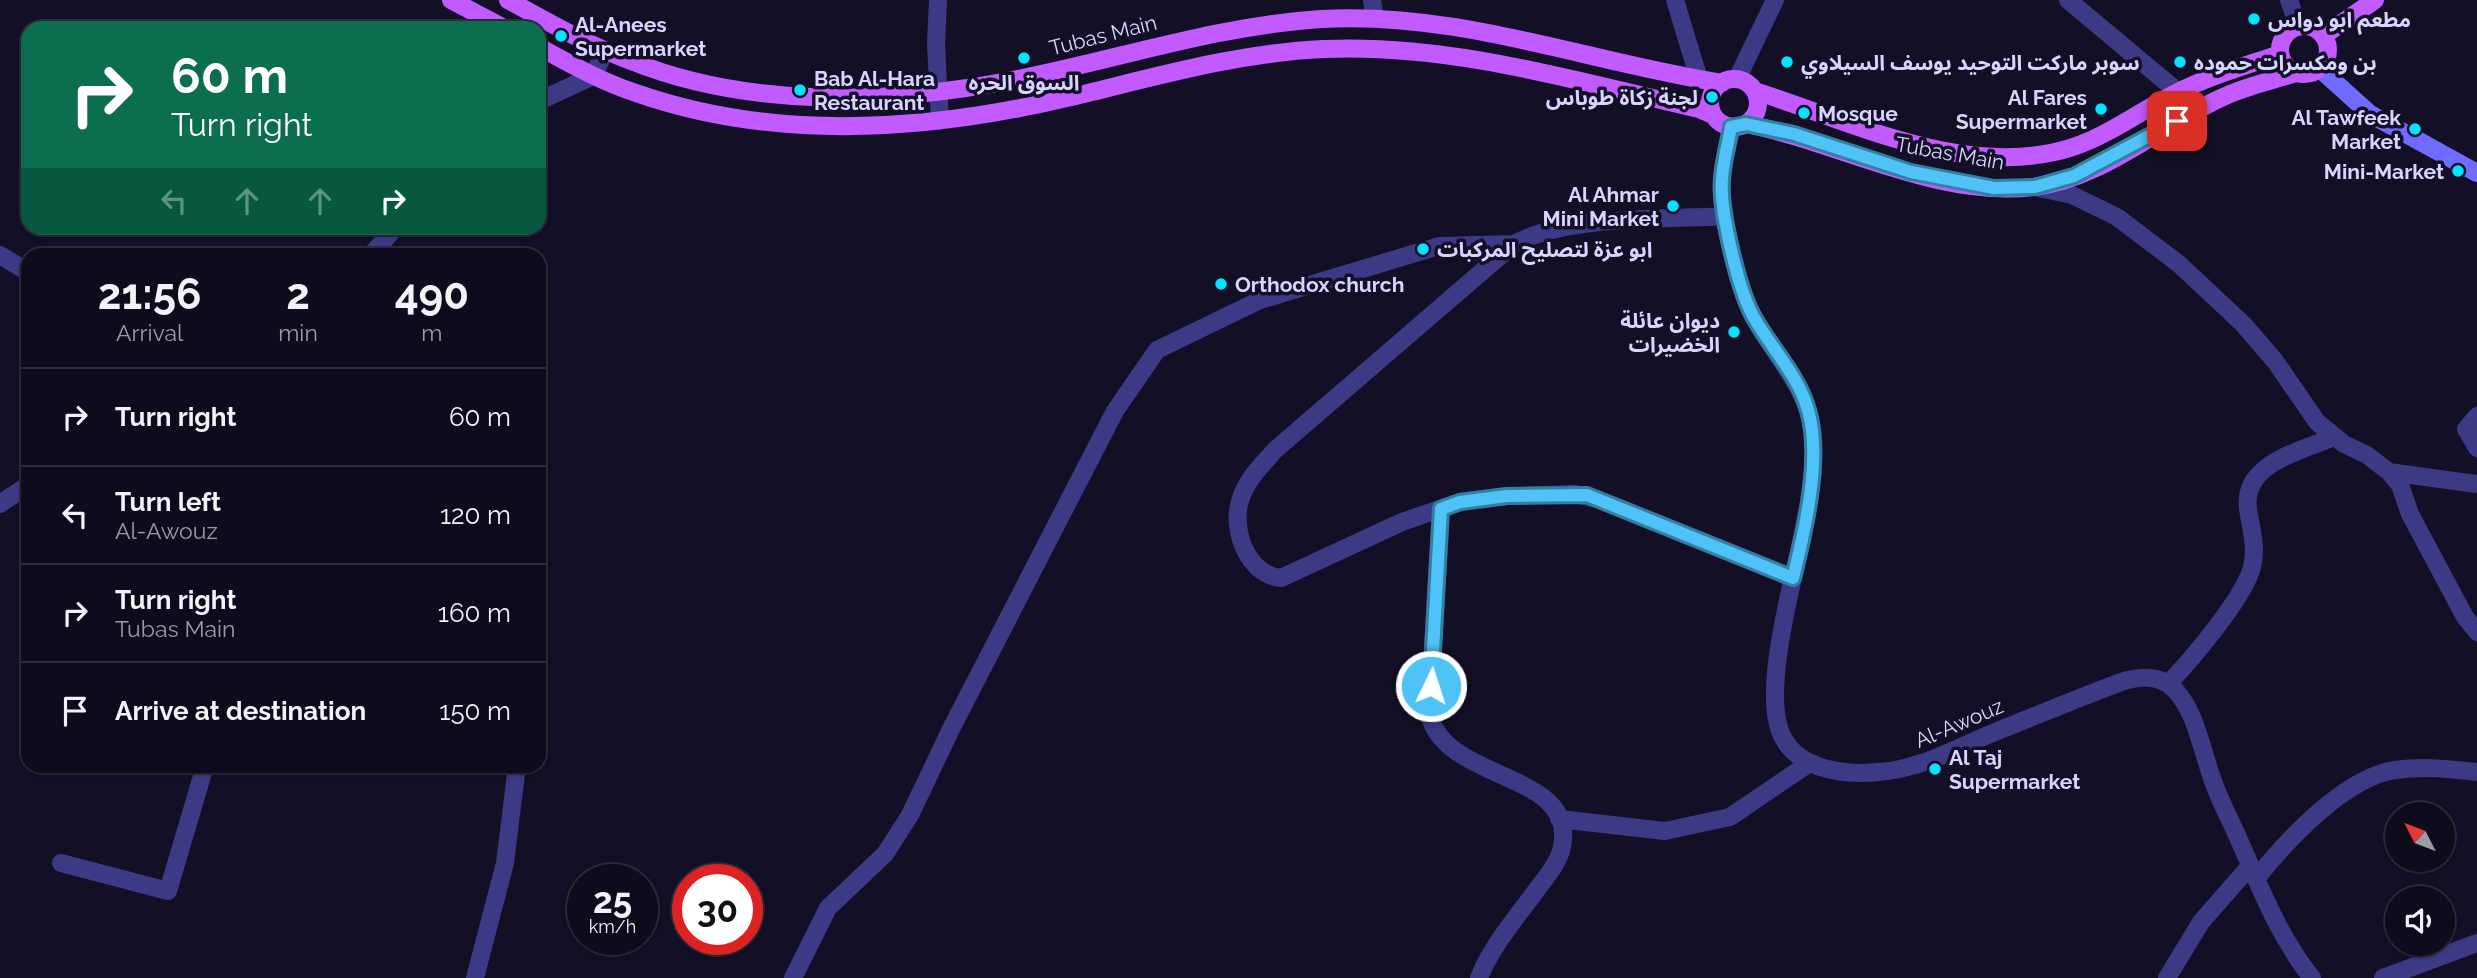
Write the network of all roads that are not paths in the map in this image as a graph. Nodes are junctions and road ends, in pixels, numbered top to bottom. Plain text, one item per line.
1 (451, 0) edge
2 (508, 0) edge
3 (938, 0) edge
4 (1372, 0) edge
5 (1675, 0) edge
6 (1775, 0) edge
7 (2068, 0) edge
8 (2289, 0) edge
9 (2375, 0) edge
10 (1375, 18) junction
11 (491, 21) edge
12 (2298, 27) junction
13 (2323, 36) junction
14 (546, 51) edge
15 (605, 51) junction
16 (2280, 54) junction
17 (2319, 68) junction
18 (2296, 73) junction
19 (593, 76) junction
20 (1699, 79) junction
21 (1729, 81) junction
22 (941, 91) junction
23 (1755, 91) junction
24 (2178, 92) junction
25 (546, 98) edge
26 (1713, 115) junction
27 (940, 121) junction
28 (1739, 125) junction
29 (2477, 173) edge
30 (2035, 187) junction
31 (1724, 216) junction
32 (1514, 244) junction
33 (0, 255) edge
34 (21, 268) edge
35 (2477, 416) edge
36 (2334, 437) junction
37 (2477, 448) edge
38 (2389, 472) junction
39 (2477, 484) edge
40 (21, 490) edge
41 (0, 505) edge
42 (1441, 509) junction
43 (1793, 578) junction
44 (2477, 632) edge
45 (2168, 684) junction
46 (1808, 764) junction
47 (2477, 772) edge
48 (203, 773) edge
49 (516, 773) edge
50 (1559, 819) junction
51 (61, 863) dead end
52 (2253, 872) junction
53 (2477, 943) edge
54 (475, 978) edge
55 (793, 978) edge
56 (1479, 978) edge
57 (2167, 978) edge
58 (2312, 978) edge
59 (2383, 978) edge

1 - 11 main road
2 - 15 main road, Tubas Main
3 - 22 street
4 - 10 street
5 - 20 street
6 - 21 street
7 - 24 street
8 - 12 street
9 - 13 main road
10 - 20 main road, Tubas Main
10 - 22 main road, Tubas Main
12 - 13 main road
12 - 16 main road
13 - 17 main road
14 - 19 main road
15 - 19 street
15 - 22 main road, Tubas Main
16 - 18 main road
16 - 24 main road, Tubas Main
17 - 18 main road
17 - 29 street
18 - 30 main road, Tubas Main
19 - 25 street
19 - 27 main road
20 - 21 main road, Tubas Main
21 - 23 main road
21 - 26 main road
22 - 27 street
23 - 24 main road, Tubas Main
23 - 28 main road
26 - 27 main road
26 - 28 main road
28 - 30 main road, Tubas Main
28 - 31 street
30 - 36 street
31 - 32 street
31 - 43 street
32 - 42 street
32 - 55 street
33 - 34 street
35 - 37 street
36 - 38 street
36 - 45 street
38 - 39 street
38 - 44 street
40 - 41 street
42 - 43 street
42 - 50 street
43 - 46 street
45 - 46 street, Al-Awouz
45 - 52 street
46 - 50 street
47 - 52 street
48 - 51 street
49 - 54 street
50 - 56 street
52 - 57 street
52 - 58 street
53 - 59 street

